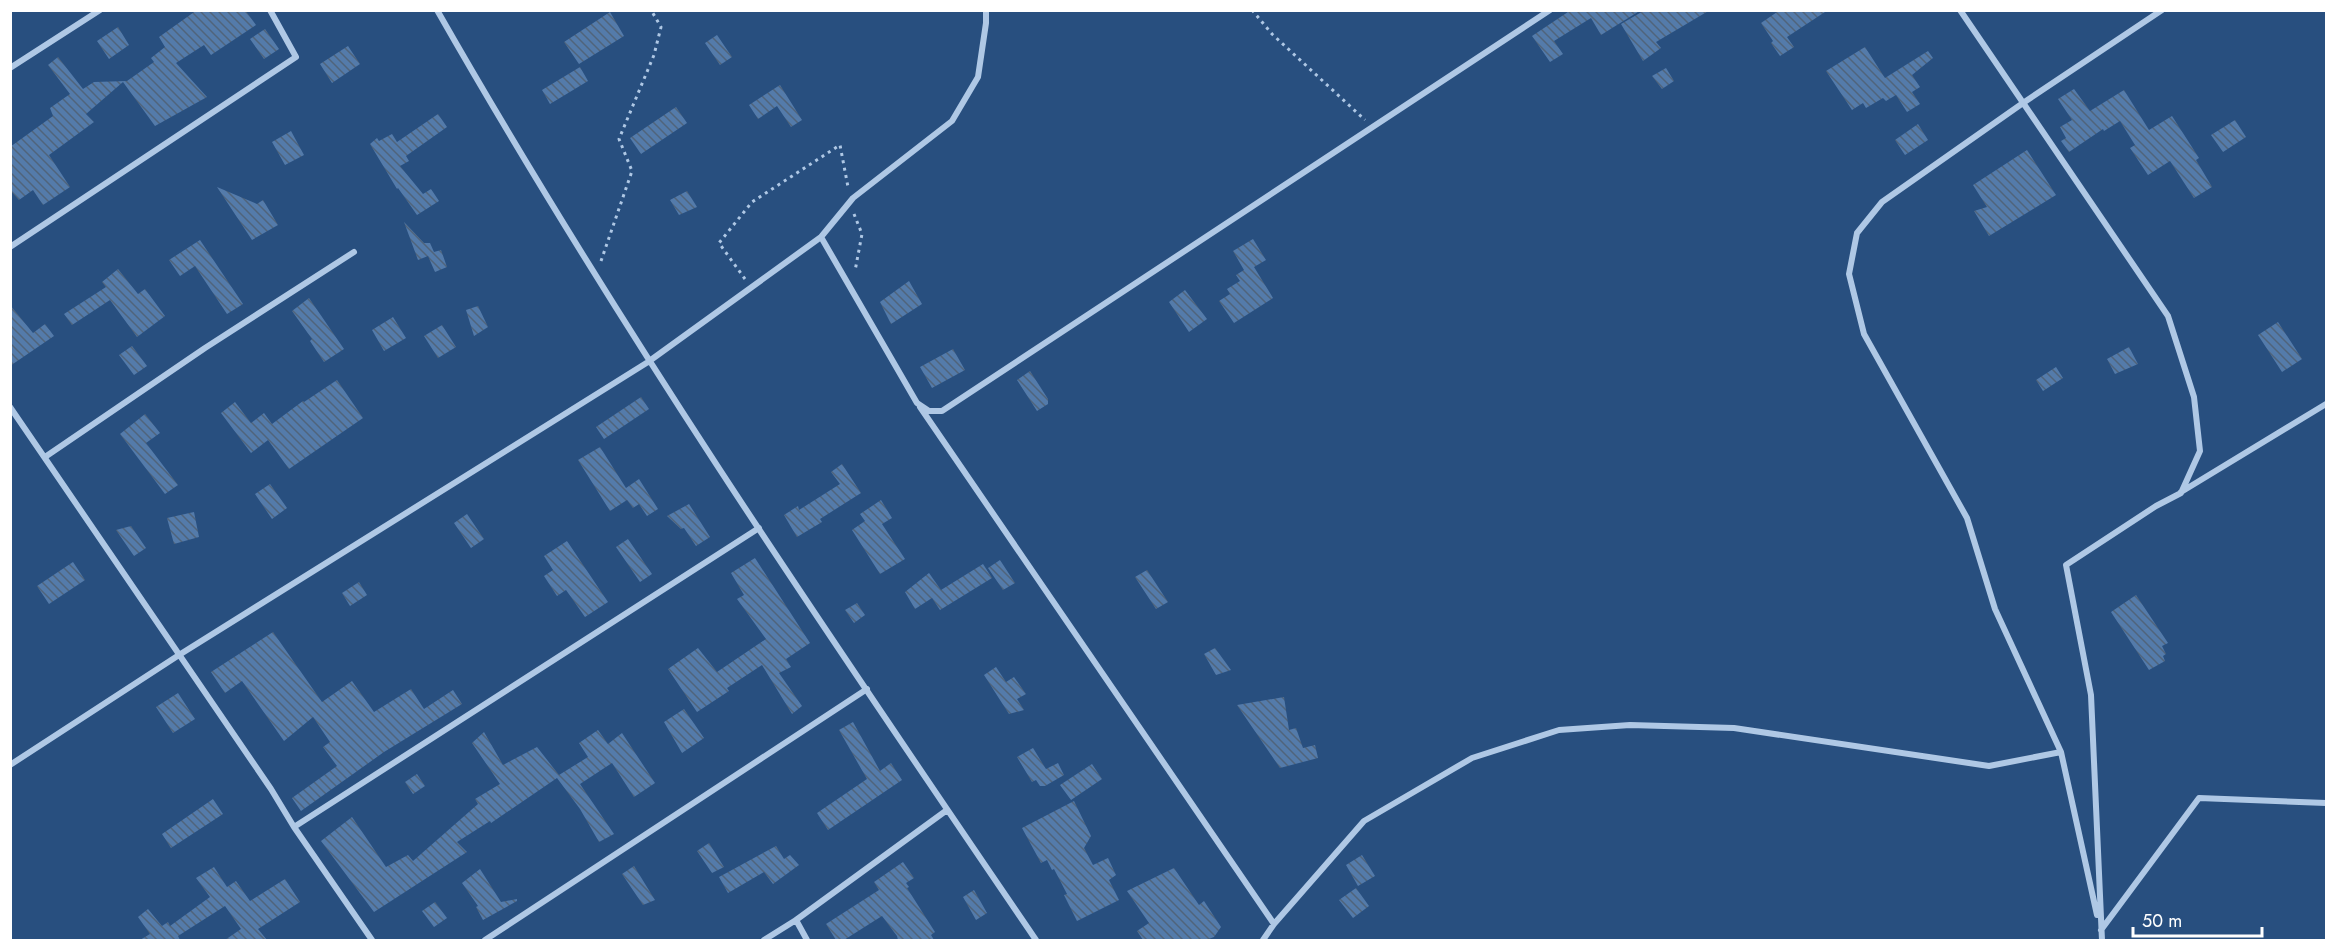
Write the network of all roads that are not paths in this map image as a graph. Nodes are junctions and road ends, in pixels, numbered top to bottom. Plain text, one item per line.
1 (100, 10) edge
2 (270, 10) edge
3 (437, 10) edge
4 (986, 10) edge
5 (1550, 10) edge
6 (1960, 10) edge
7 (2162, 10) edge
8 (10, 68) edge
9 (2023, 103) junction
10 (821, 237) junction
11 (10, 247) edge
12 (354, 252) dead end
13 (648, 362) junction
14 (917, 403) junction
15 (2326, 404) edge
16 (10, 407) edge
17 (45, 457) junction
18 (2181, 493) junction
19 (759, 528) junction
20 (179, 655) junction
21 (867, 689) junction
22 (2061, 752) junction
23 (12, 762) edge
24 (2326, 803) edge
25 (947, 810) junction
26 (294, 827) junction
27 (796, 920) junction
28 (1274, 924) junction
29 (2101, 931) junction
30 (372, 940) edge
31 (485, 940) edge
32 (764, 940) edge
33 (807, 940) edge
34 (1036, 940) edge
35 (1263, 940) edge
36 (2102, 940) edge

1 - 8 street
2 - 11 street
3 - 13 street
4 - 10 street
5 - 14 street
6 - 9 street
7 - 9 street
9 - 18 street
9 - 22 street
10 - 13 street
10 - 14 street
12 - 17 street
13 - 19 street
13 - 20 street
14 - 28 street
15 - 18 street
16 - 17 street
17 - 20 street
18 - 29 street
19 - 21 street
19 - 26 street
20 - 23 street
20 - 26 street
21 - 25 street
21 - 31 street
22 - 28 street
22 - 29 street
24 - 29 street
25 - 27 street
25 - 34 street
26 - 30 street
27 - 32 street
27 - 33 street
28 - 35 street
29 - 36 street

